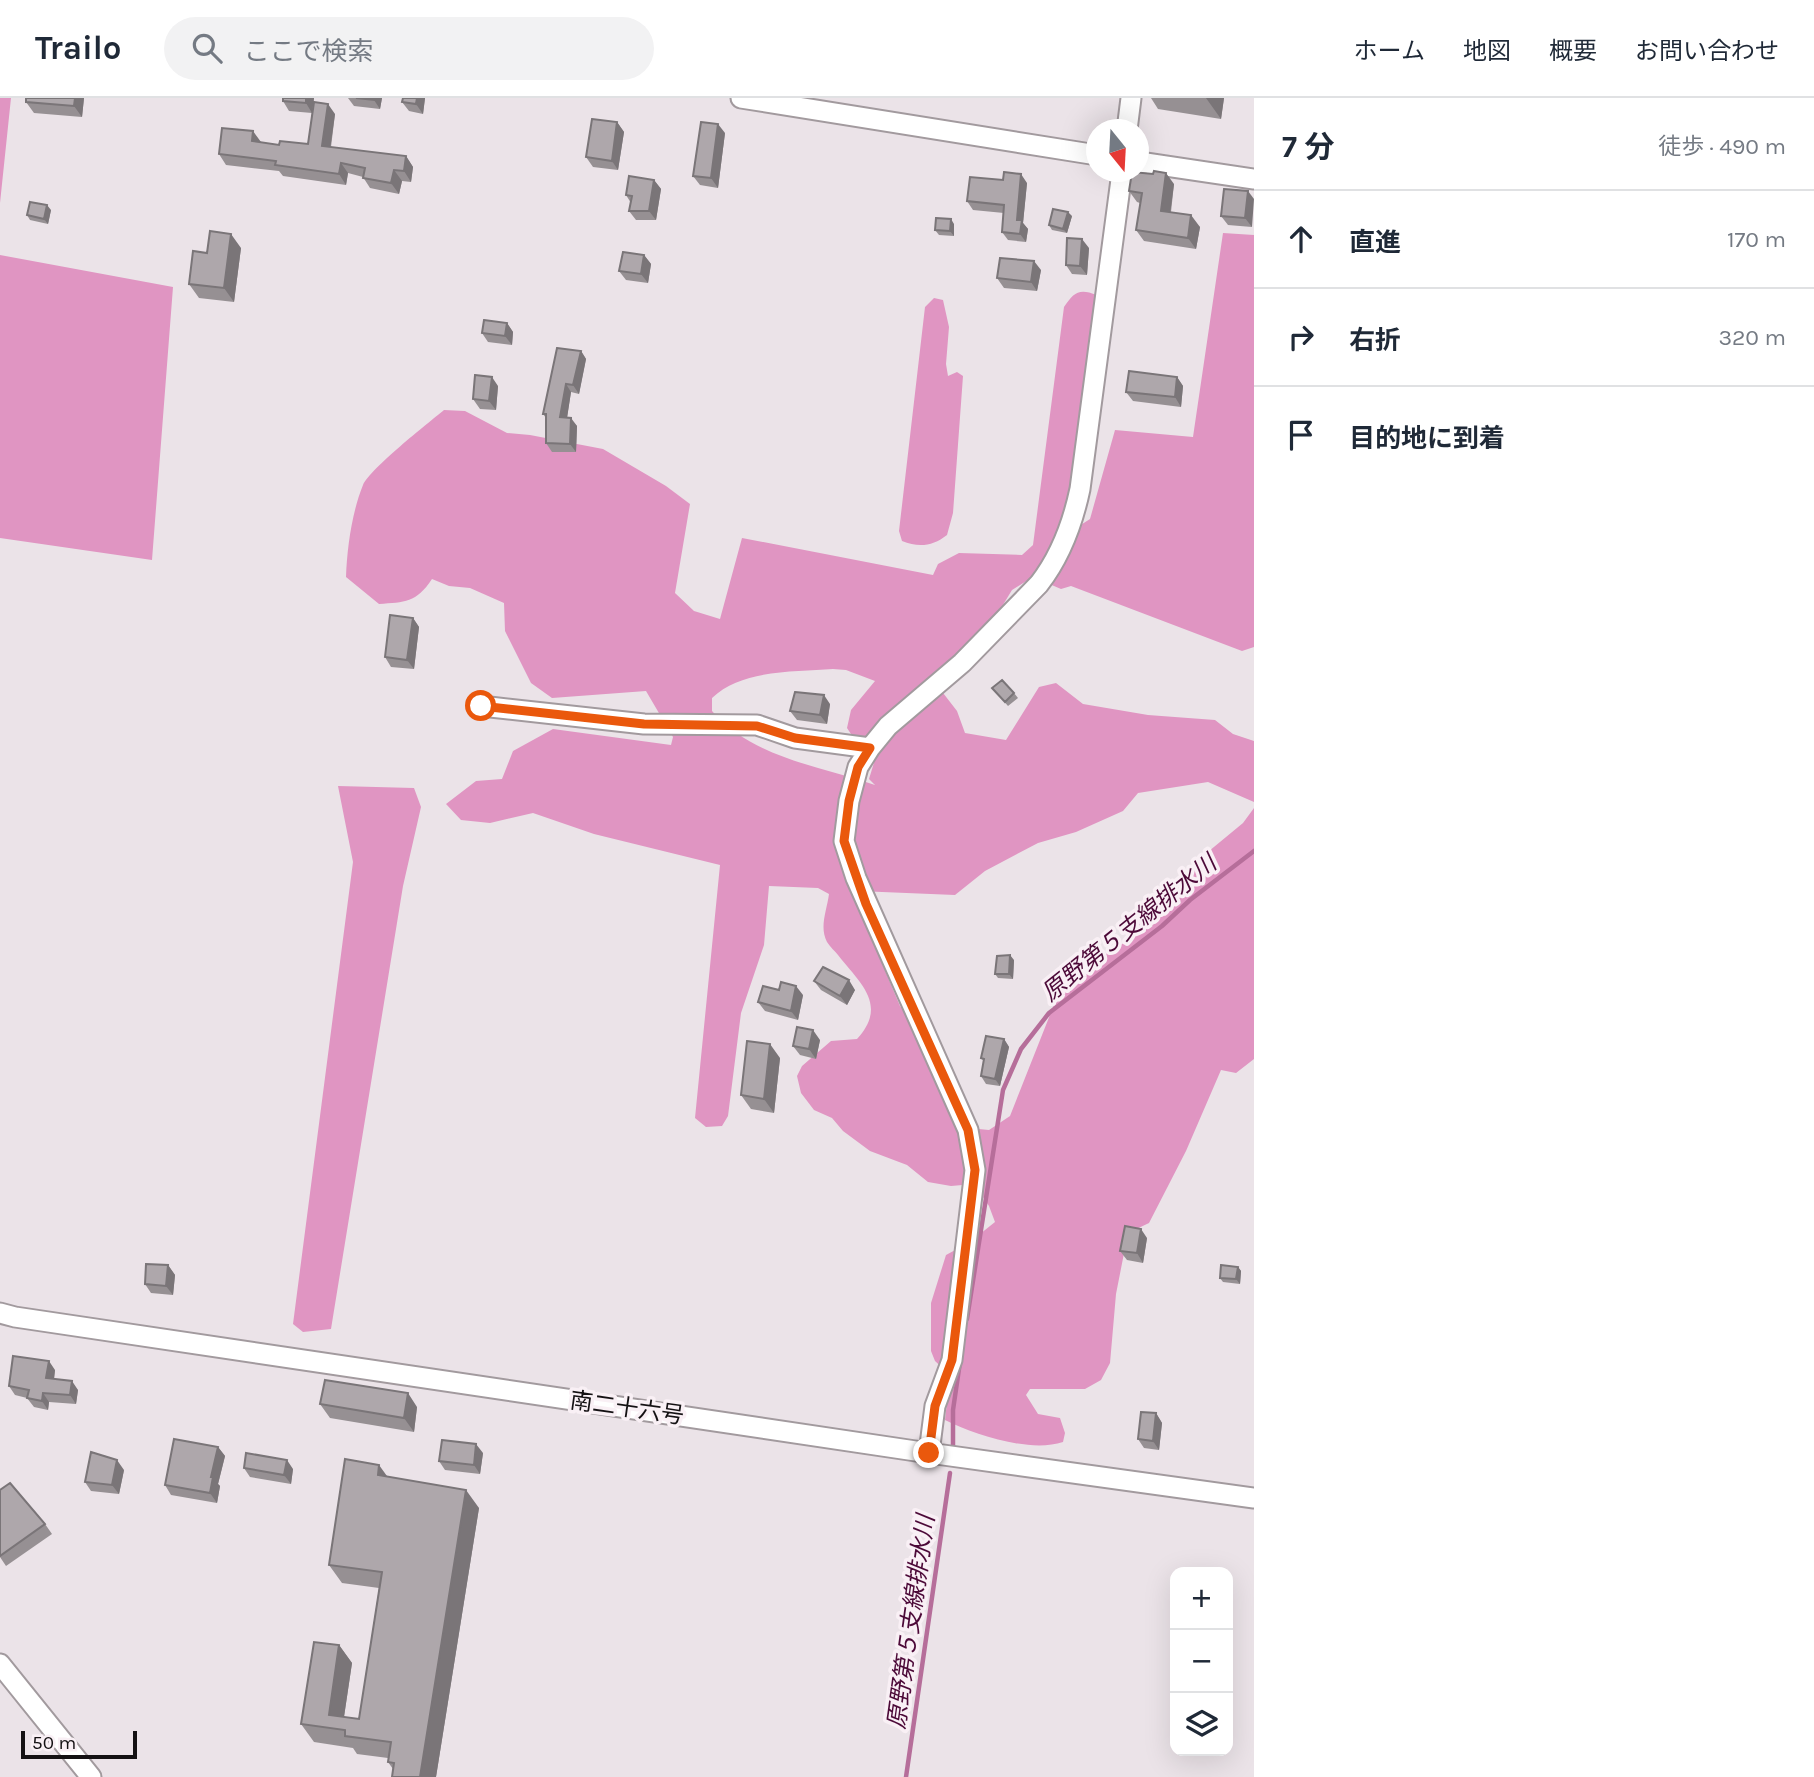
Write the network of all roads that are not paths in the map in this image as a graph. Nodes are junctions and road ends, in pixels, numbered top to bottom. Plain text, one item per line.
1 (741, 98) edge
2 (1131, 98) edge
3 (1128, 119) edge
4 (1086, 153) edge
5 (1149, 163) edge
6 (1254, 179) edge
7 (1121, 182) edge
8 (481, 706) dead end
9 (870, 748) junction
10 (0, 1313) edge
11 (929, 1453) junction
12 (1254, 1498) edge
13 (0, 1664) edge
14 (91, 1777) edge

1 - 4 street
2 - 3 street
5 - 6 street
7 - 9 street
8 - 9 street
9 - 11 street
10 - 11 street, 南二十六号
11 - 12 street, 南二十六号
13 - 14 street

